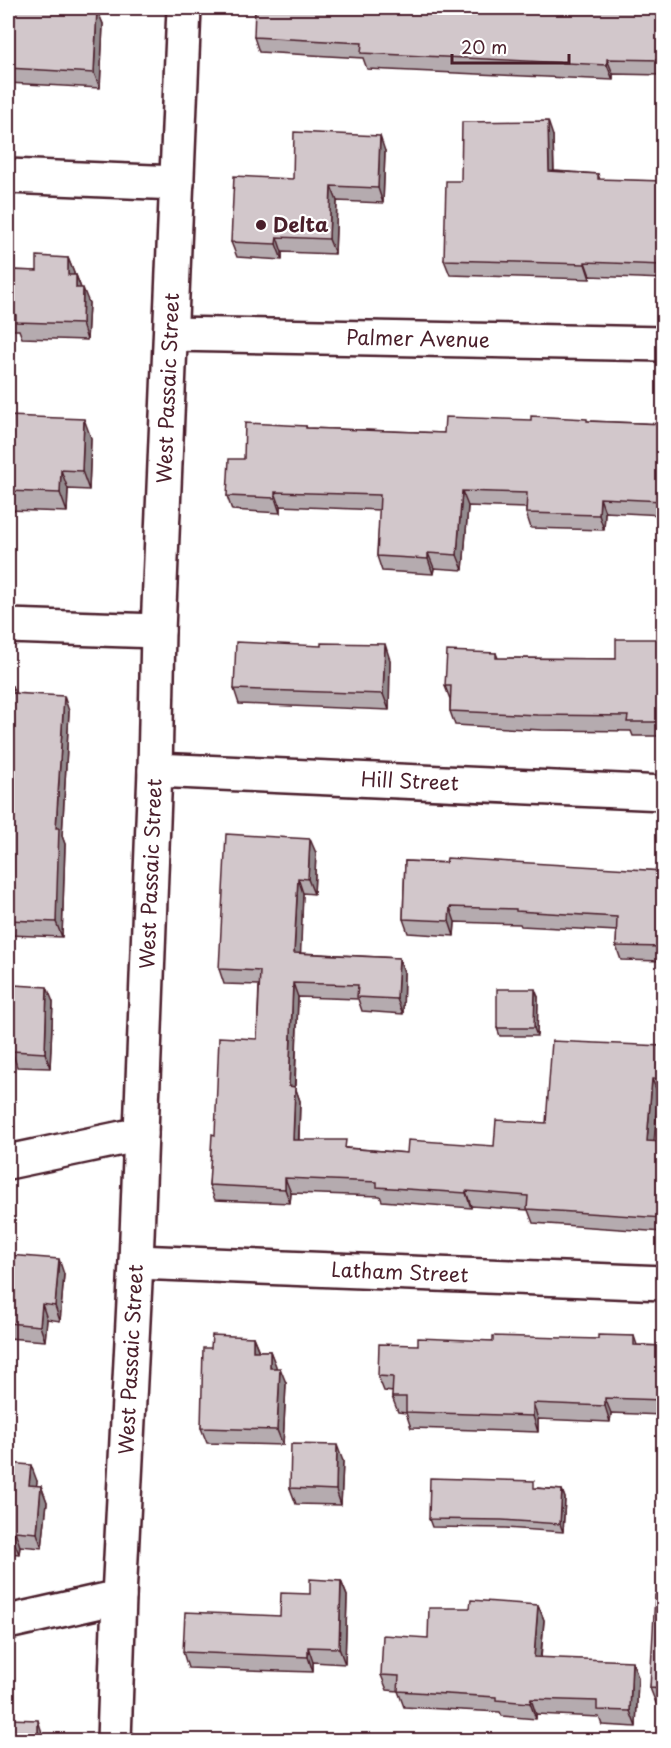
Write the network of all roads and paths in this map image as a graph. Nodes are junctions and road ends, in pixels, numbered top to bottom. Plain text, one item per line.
1 (184, 8) edge
2 (8, 176) edge
3 (177, 183) junction
4 (172, 334) junction
5 (663, 344) edge
6 (8, 626) edge
7 (158, 631) junction
8 (155, 770) junction
9 (663, 793) edge
10 (141, 1134) junction
11 (8, 1162) edge
12 (136, 1262) junction
13 (663, 1283) edge
14 (119, 1597) junction
15 (8, 1622) edge
16 (114, 1740) edge

1 - 3 street, West Passaic Street
2 - 3 street
3 - 4 street, West Passaic Street
4 - 5 street, Palmer Avenue
4 - 7 street, West Passaic Street
6 - 7 street
7 - 8 street, West Passaic Street
8 - 9 street, Hill Street
8 - 10 street, West Passaic Street
10 - 11 street
10 - 12 street, West Passaic Street
12 - 13 street, Latham Street
12 - 14 street, West Passaic Street
14 - 15 street
14 - 16 street, West Passaic Street

